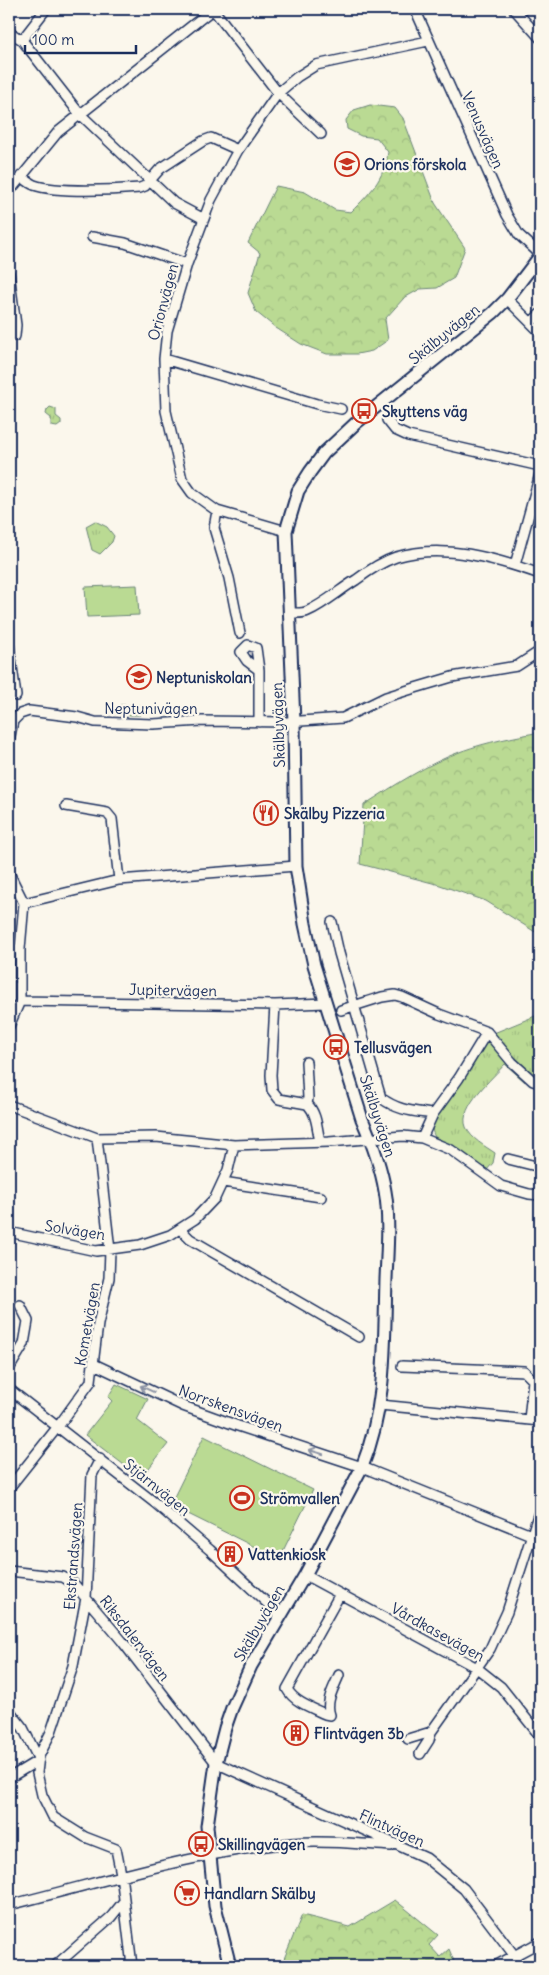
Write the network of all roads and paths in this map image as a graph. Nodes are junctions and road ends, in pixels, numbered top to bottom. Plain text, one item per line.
1 (46, 9) edge
2 (213, 9) edge
3 (415, 9) edge
4 (514, 9) edge
5 (9, 32) edge
6 (540, 38) edge
7 (22, 40) junction
8 (428, 41) junction
9 (278, 93) junction
10 (79, 113) junction
11 (321, 134) dead end
12 (238, 150) junction
13 (21, 176) junction
14 (151, 180) junction
15 (9, 192) edge
16 (204, 219) junction
17 (92, 237) dead end
18 (540, 255) edge
19 (187, 264) junction
20 (9, 273) edge
21 (506, 299) junction
22 (540, 314) edge
23 (531, 323) junction
24 (540, 332) edge
25 (15, 336) dead end
26 (164, 360) junction
27 (341, 409) dead end
28 (387, 420) dead end
29 (540, 466) edge
30 (540, 474) edge
31 (217, 511) junction
32 (286, 531) junction
33 (515, 566) junction
34 (540, 574) edge
35 (290, 613) junction
36 (240, 633) dead end
37 (9, 644) edge
38 (540, 651) edge
39 (259, 670) dead end
40 (16, 696) dead end
41 (259, 722) junction
42 (294, 722) junction
43 (9, 741) edge
44 (66, 806) dead end
45 (296, 866) junction
46 (9, 872) edge
47 (120, 880) junction
48 (24, 903) junction
49 (332, 922) dead end
50 (9, 949) edge
51 (20, 950) junction
52 (20, 1001) junction
53 (326, 1003) junction
54 (354, 1004) junction
55 (275, 1005) junction
56 (341, 1010) dead end
57 (9, 1026) edge
58 (487, 1032) junction
59 (306, 1062) dead end
60 (540, 1083) edge
61 (306, 1104) junction
62 (9, 1105) edge
63 (433, 1114) junction
64 (97, 1138) junction
65 (422, 1138) junction
66 (371, 1140) junction
67 (320, 1142) junction
68 (234, 1144) junction
69 (508, 1160) dead end
70 (540, 1167) edge
71 (223, 1182) junction
72 (540, 1194) edge
73 (321, 1197) dead end
74 (181, 1230) junction
75 (9, 1232) edge
76 (110, 1250) junction
77 (20, 1305) dead end
78 (359, 1337) dead end
79 (94, 1364) junction
80 (402, 1366) dead end
81 (9, 1369) edge
82 (9, 1389) edge
83 (380, 1405) junction
84 (529, 1420) junction
85 (540, 1421) edge
86 (57, 1428) junction
87 (100, 1459) junction
88 (362, 1467) junction
89 (9, 1488) edge
90 (540, 1509) edge
91 (531, 1535) junction
92 (9, 1571) edge
93 (305, 1575) junction
94 (340, 1594) junction
95 (86, 1598) junction
96 (280, 1615) junction
97 (478, 1668) junction
98 (339, 1675) dead end
99 (9, 1710) edge
100 (428, 1730) junction
101 (540, 1736) edge
102 (408, 1739) dead end
103 (420, 1754) dead end
104 (39, 1760) junction
105 (216, 1763) junction
106 (9, 1778) edge
107 (396, 1846) junction
108 (208, 1855) junction
109 (121, 1874) junction
110 (124, 1901) junction
111 (9, 1905) edge
112 (540, 1942) edge
113 (514, 1955) junction
114 (55, 1966) edge
115 (132, 1966) edge
116 (230, 1966) edge
117 (495, 1966) edge
118 (520, 1966) edge

1 - 7 street
2 - 9 street
2 - 10 street
3 - 8 street, Venusvägen
4 - 6 street
5 - 7 street
7 - 10 street
8 - 9 street, Orionvägen
8 - 18 street, Venusvägen
9 - 11 street
9 - 12 street, Orionvägen
10 - 13 street
10 - 14 street
12 - 14 street
12 - 16 street, Orionvägen
13 - 14 street
13 - 15 street
14 - 16 street
16 - 19 street, Orionvägen
17 - 19 street
18 - 21 street, Skälbyvägen
19 - 26 street, Orionvägen
20 - 25 street
21 - 23 street
21 - 32 street, Skälbyvägen
22 - 23 street
23 - 24 street
26 - 27 street
26 - 31 street, Orionvägen
28 - 29 street
30 - 33 street
31 - 32 street, Orionvägen
31 - 36 street
32 - 35 street, Skälbyvägen
33 - 34 street
33 - 35 street
35 - 42 street, Skälbyvägen
37 - 40 street
38 - 42 street, Neptunivägen
39 - 41 street
41 - 42 street, Neptunivägen
41 - 43 street, Neptunivägen
42 - 45 street, Skälbyvägen
44 - 47 street
45 - 47 street
45 - 53 street, Skälbyvägen
46 - 48 street
47 - 48 street
48 - 51 street
49 - 54 street
50 - 51 street
51 - 52 street
52 - 55 street, Jupitervägen
52 - 57 street
53 - 55 street, Jupitervägen
53 - 66 street, Skälbyvägen
54 - 56 street
54 - 58 street
54 - 63 street
55 - 61 street
58 - 60 street
58 - 63 street
59 - 61 street
61 - 67 street
62 - 64 street
63 - 65 street
64 - 68 street
64 - 76 street, Kometvägen
65 - 66 street
65 - 72 street
66 - 67 street
66 - 83 street, Skälbyvägen
67 - 68 street
68 - 71 street, Solvägen
69 - 70 street
71 - 73 street
71 - 74 street, Solvägen
74 - 76 street, Solvägen
74 - 78 street
75 - 76 street, Solvägen
76 - 79 street, Kometvägen
77 - 81 street
79 - 86 street, Kometvägen
88 -> 79 street, Norrskensvägen
80 - 84 street
82 - 86 street, Stjärnvägen
83 - 84 street
83 - 88 street, Skälbyvägen
84 - 85 street
86 - 87 street, Stjärnvägen
86 - 89 street, Kometvägen
87 - 95 street, Ekstrandsvägen
87 - 96 street, Stjärnvägen
88 - 91 street, Norrskensvägen
88 - 93 street, Skälbyvägen
90 - 91 street
91 - 97 street
92 - 95 street, Riksdalervägen
93 - 94 street, Vårdkasevägen
93 - 96 street, Skälbyvägen
94 - 97 street, Vårdkasevägen
94 - 98 street
95 - 104 street, Ekstrandsvägen
95 - 105 street, Riksdalervägen
96 - 105 street, Skälbyvägen
97 - 100 street
97 - 101 street, Vårdkasevägen
99 - 104 street
100 - 102 street
100 - 103 street
104 - 106 street
104 - 109 street, Ekstrandsvägen
105 - 107 street, Flintvägen
105 - 108 street, Skälbyvägen
107 - 108 street
107 - 113 street, Flintvägen
108 - 109 street
108 - 116 street, Skälbyvägen
109 - 110 street, Ekstrandsvägen
109 - 111 street
110 - 114 street
110 - 115 street, Ekstrandsvägen
112 - 113 street
113 - 117 street
113 - 118 street, Flintvägen

